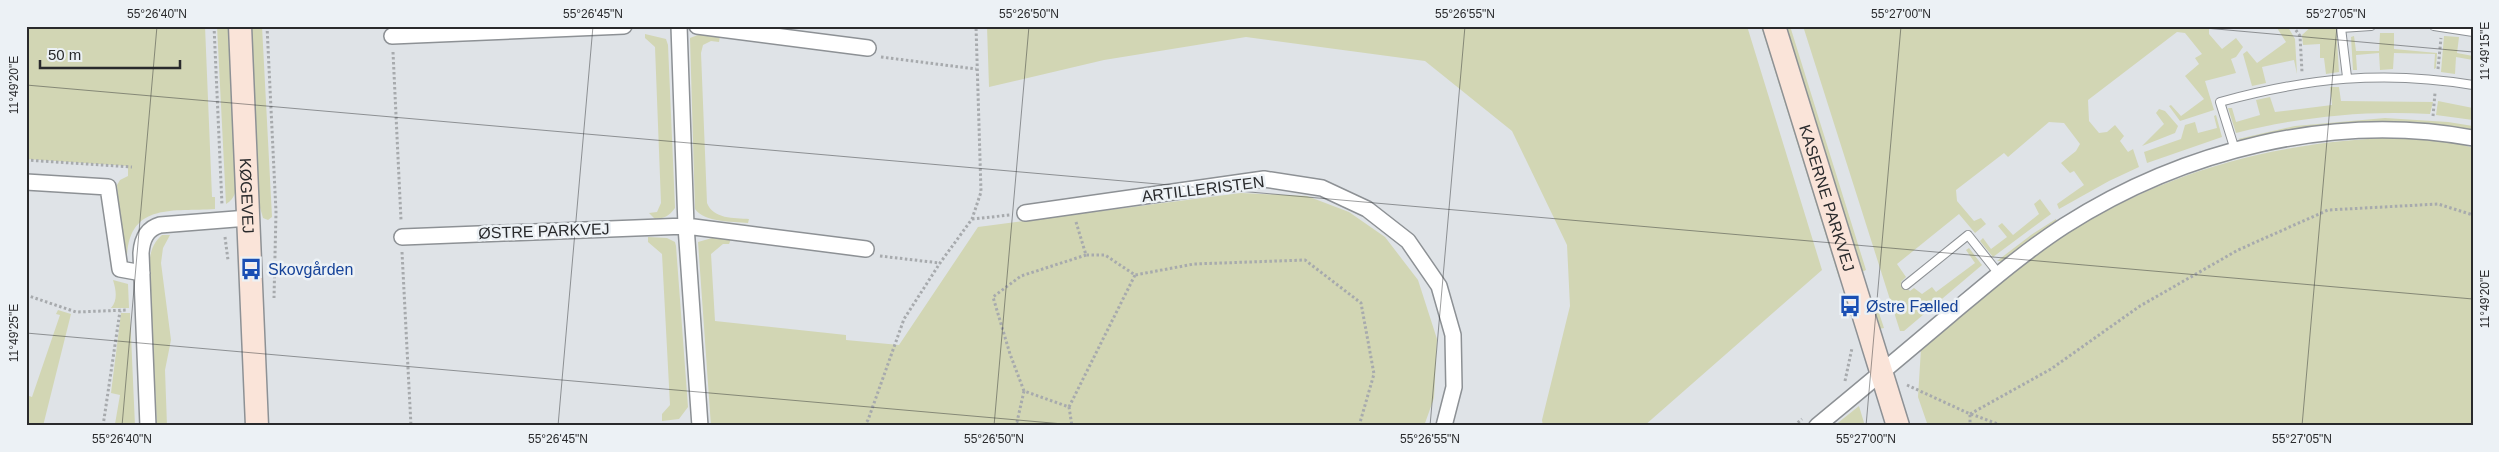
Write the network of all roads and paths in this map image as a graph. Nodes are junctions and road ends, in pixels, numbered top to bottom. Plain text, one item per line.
1 (240, 26) edge
2 (268, 26) edge
3 (624, 26) edge
4 (679, 26) edge
5 (697, 26) edge
6 (976, 26) edge
7 (1774, 26) edge
8 (2293, 26) edge
9 (2371, 26) edge
10 (2434, 26) edge
11 (2473, 32) edge
12 (392, 36) dead end
13 (868, 48) joint
14 (976, 69) junction
15 (2347, 77) junction
16 (2302, 82) junction
17 (2473, 85) edge
18 (2473, 138) edge
19 (2235, 150) junction
20 (26, 160) edge
21 (132, 168) dead end
22 (26, 182) edge
23 (1072, 207) junction
24 (1025, 213) joint
25 (2473, 215) edge
26 (248, 218) junction
27 (972, 219) junction
28 (686, 226) junction
29 (402, 237) dead end
30 (866, 249) joint
31 (1086, 254) junction
32 (940, 263) junction
33 (142, 273) junction
34 (1999, 274) junction
35 (1136, 275) junction
36 (1906, 285) dead end
37 (26, 295) edge
38 (274, 301) dead end
39 (143, 310) junction
40 (120, 311) junction
41 (1881, 373) junction
42 (1024, 391) junction
43 (1069, 407) junction
44 (1970, 414) junction
45 (103, 426) edge
46 (148, 426) edge
47 (257, 426) edge
48 (700, 426) edge
49 (864, 426) edge
50 (1013, 426) edge
51 (1072, 426) edge
52 (1360, 426) edge
53 (1444, 426) edge
54 (1817, 426) edge
55 (1898, 426) edge
56 (1970, 426) edge
57 (2003, 426) edge

1 - 26 street, KØGEVEJ
2 - 38 path
3 - 12 street
4 - 28 street
5 - 13 street
6 - 14 path
7 - 41 street, KASERNE PARKVEJ
8 - 16 path
9 - 15 lane
10 - 11 lane
13 - 14 path
14 - 27 path
15 - 16 lane
15 - 17 lane
16 - 19 lane
18 - 19 street
19 - 34 street
20 - 21 path
22 - 33 street
23 - 24 street, ARTILLERISTEN
23 - 31 path
23 - 53 street, ARTILLERISTEN
24 - 27 path
25 - 44 path
26 - 33 street
26 - 47 street, KØGEVEJ
27 - 32 path
28 - 29 street, ØSTRE PARKVEJ
28 - 30 street, ØSTRE PARKVEJ
28 - 48 street
30 - 32 path
31 - 35 path
31 - 42 path
32 - 49 path
33 - 39 street
34 - 36 lane
34 - 41 street
35 - 43 path
35 - 52 path
37 - 40 path
39 - 40 path
39 - 46 street
40 - 45 path
41 - 44 path
41 - 54 street
41 - 55 street, KASERNE PARKVEJ
42 - 43 path
42 - 50 path
43 - 51 path
44 - 56 path
44 - 57 path

